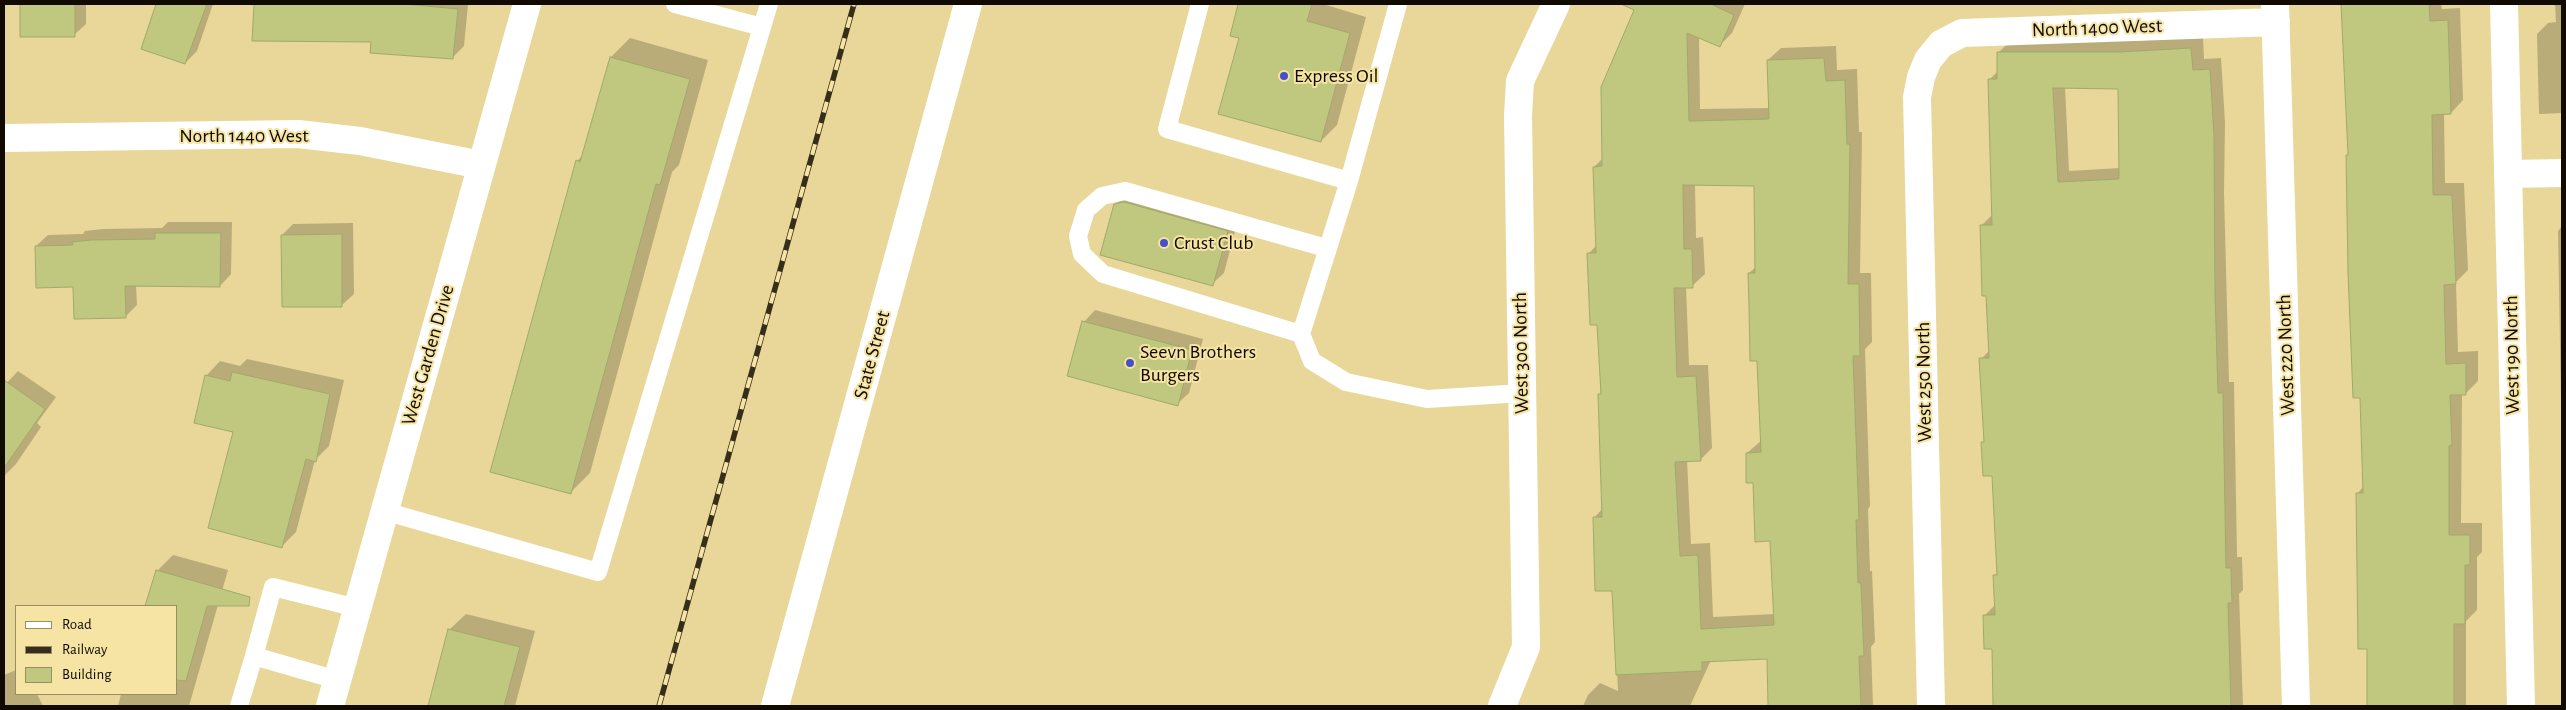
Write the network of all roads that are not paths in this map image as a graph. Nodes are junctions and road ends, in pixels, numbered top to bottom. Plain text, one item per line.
1 (527, 4) edge
2 (675, 4) edge
3 (769, 4) edge
4 (968, 4) edge
5 (1200, 4) edge
6 (1398, 4) edge
7 (1556, 4) edge
8 (2504, 4) edge
9 (2276, 13) edge
10 (762, 27) junction
11 (1928, 60) joint
12 (4, 138) edge
13 (482, 166) junction
14 (2562, 173) edge
15 (2508, 174) junction
16 (1349, 181) junction
17 (1326, 248) junction
18 (1301, 334) junction
19 (1522, 393) junction
20 (384, 511) junction
21 (357, 608) junction
22 (254, 656) junction
23 (337, 680) junction
24 (239, 706) edge
25 (330, 706) edge
26 (775, 706) edge
27 (1502, 706) edge
28 (1931, 706) edge
29 (2296, 706) edge
30 (2521, 706) edge

1 - 13 street, West Garden Drive
2 - 10 lane
3 - 10 lane
4 - 26 street, State Street
5 - 16 lane
6 - 16 lane
7 - 19 street, West 300 North
8 - 15 street, West 190 North
9 - 11 street, North 1400 West
9 - 29 street, West 220 North
10 - 20 lane
11 - 28 street, West 250 North
12 - 13 street, North 1440 West
13 - 20 street, West Garden Drive
14 - 15 street
15 - 30 street, West 190 North
16 - 17 lane
17 - 18 lane
17 - 18 lane
18 - 19 lane
19 - 27 street, West 300 North
20 - 21 street, West Garden Drive
21 - 22 lane
21 - 23 street, West Garden Drive
22 - 23 lane
22 - 24 lane
23 - 25 street, West Garden Drive

